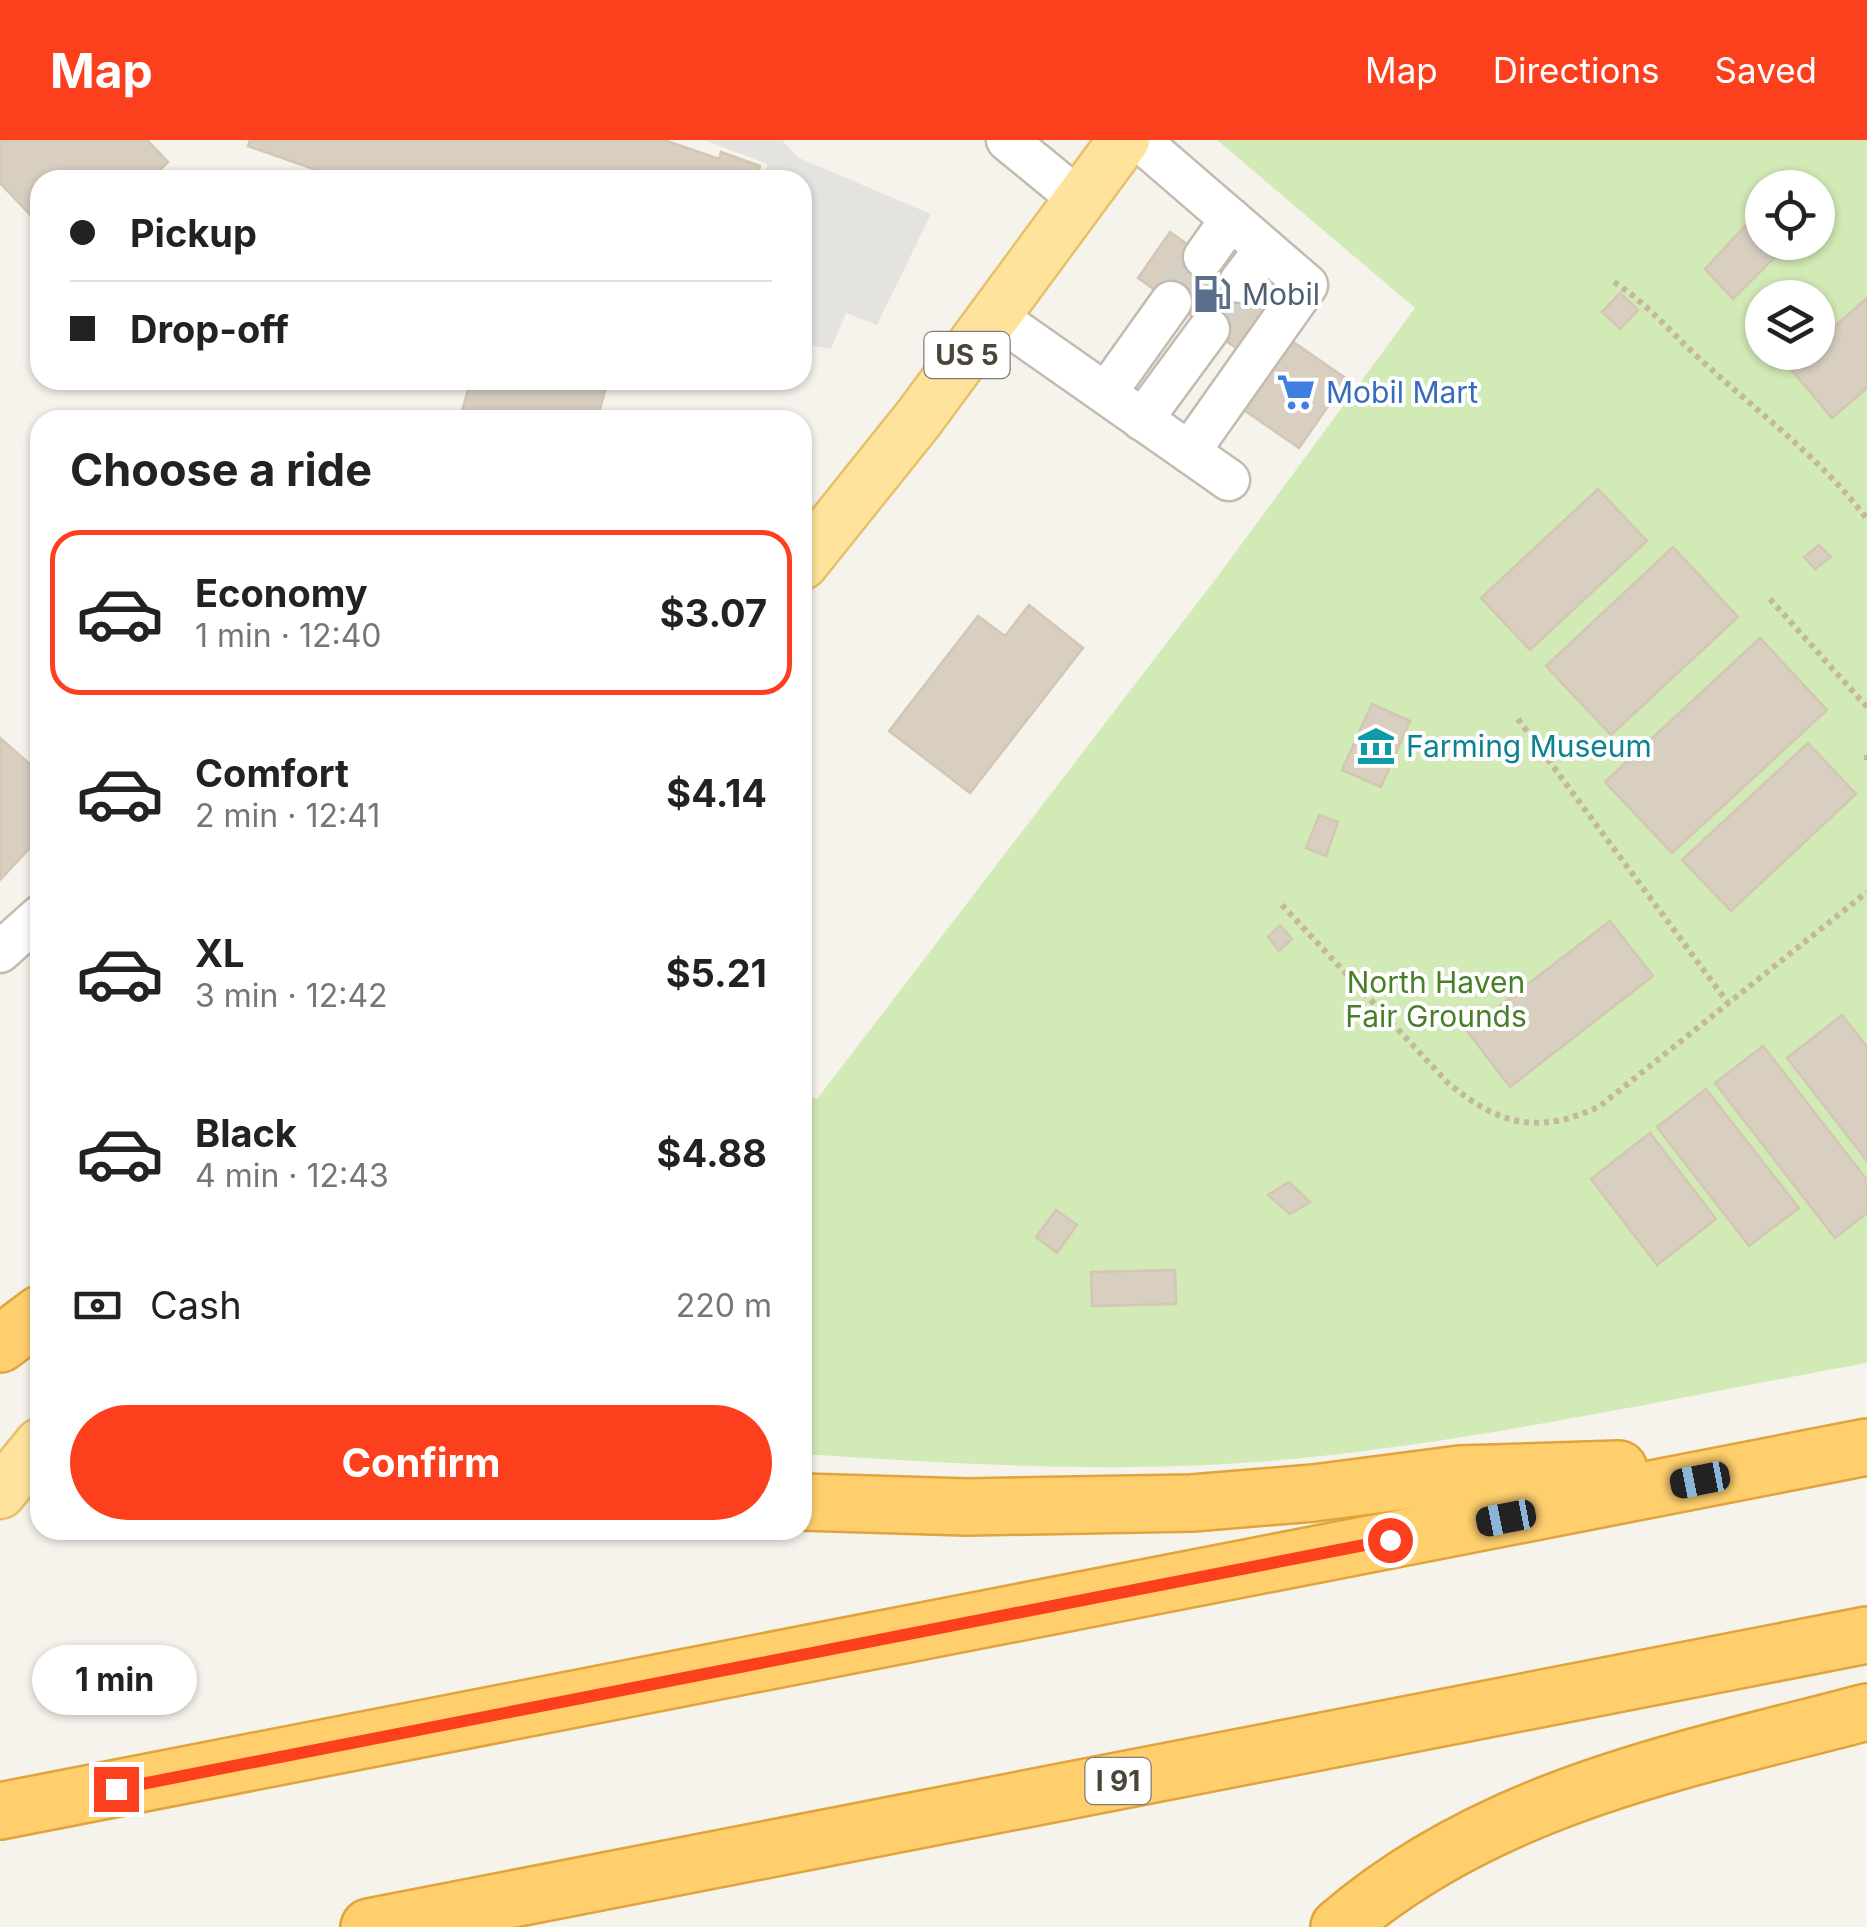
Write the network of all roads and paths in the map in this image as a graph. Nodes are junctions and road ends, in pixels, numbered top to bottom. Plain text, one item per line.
1 (1006, 140) edge
2 (1124, 140) edge
3 (1139, 140) edge
4 (1080, 200) junction
5 (1231, 219) junction
6 (1264, 249) junction
7 (1204, 257) tunnel mouth
8 (1240, 282) tunnel mouth
9 (1614, 282) dead end
10 (1171, 302) tunnel mouth
11 (995, 316) junction
12 (1209, 329) tunnel mouth
13 (1106, 393) junction
14 (1142, 420) junction
15 (1189, 452) junction
16 (1229, 480) dead end
17 (1867, 519) edge
18 (812, 551) edge
19 (1770, 599) dead end
20 (1867, 707) edge
21 (1518, 719) dead end
22 (1867, 755) edge
23 (1867, 764) edge
24 (1867, 892) edge
25 (1282, 905) dead end
26 (30, 925) edge
27 (0, 952) edge
28 (1728, 1004) junction
29 (30, 1322) edge
30 (0, 1344) edge
31 (1867, 1447) edge
32 (30, 1456) edge
33 (1777, 1465) junction
34 (0, 1493) edge
35 (812, 1502) edge
36 (1867, 1635) edge
37 (1867, 1712) edge
38 (0, 1812) edge
39 (369, 1927) edge
40 (1339, 1927) edge

1 - 4 lane
2 - 4 main road, US 5
3 - 5 lane
4 - 11 main road, US 5
5 - 6 lane
5 - 7 lane
6 - 8 lane
6 - 15 lane
9 - 17 path
10 - 13 lane
11 - 13 lane
11 - 18 main road, US 5
12 - 14 lane
13 - 14 lane
14 - 15 lane
15 - 16 lane
19 - 20 path
21 - 28 path
22 - 23 path
24 - 28 path
25 - 28 path
26 - 27 lane
29 - 30 highway
31 - 33 highway
32 - 34 main road
33 - 35 highway
33 - 38 highway
36 - 39 highway, I 91
37 - 40 highway

